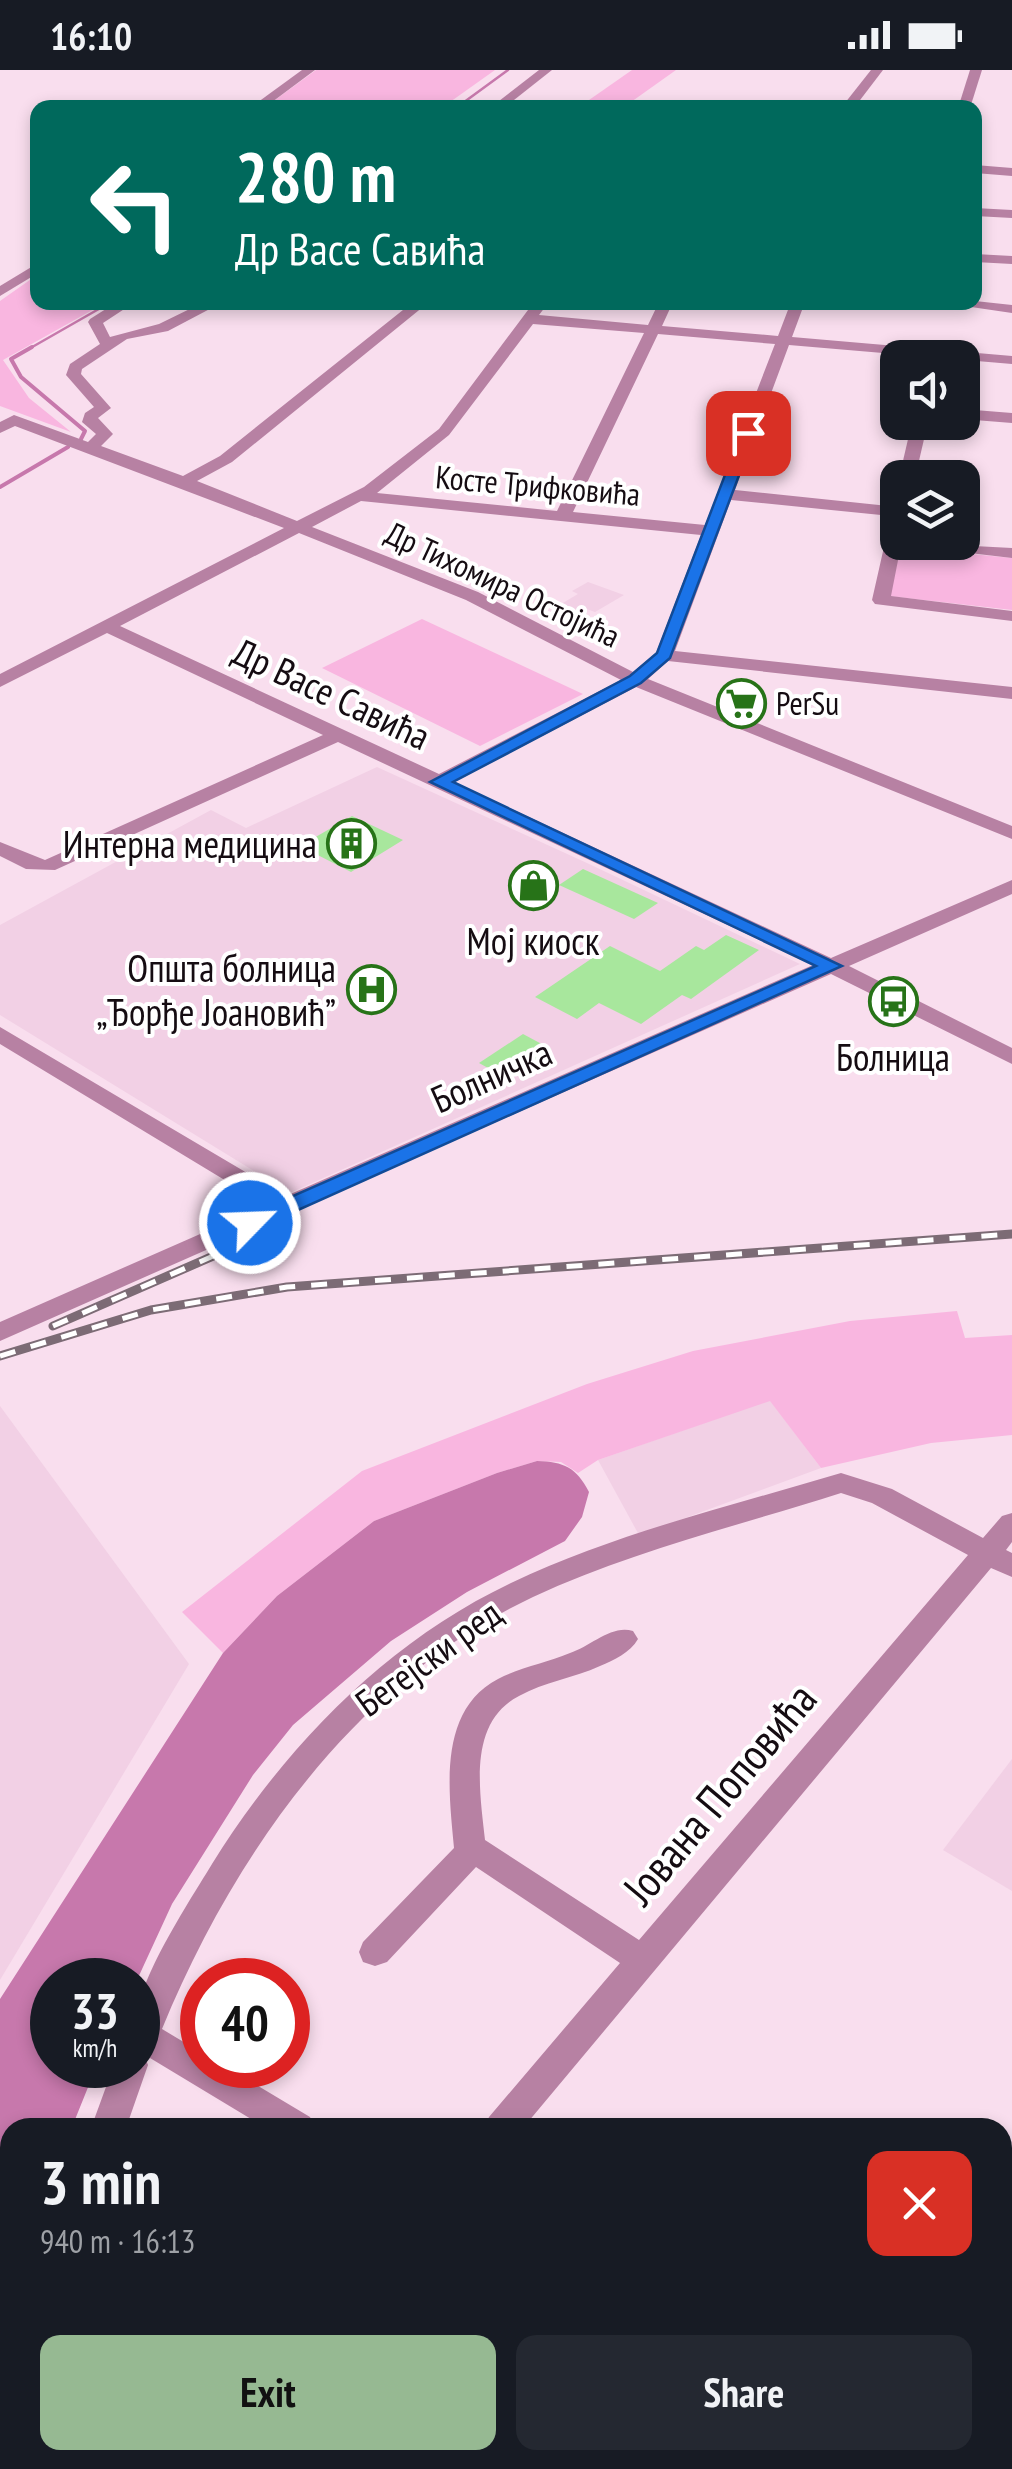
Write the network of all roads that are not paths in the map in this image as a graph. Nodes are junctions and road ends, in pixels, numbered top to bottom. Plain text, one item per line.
1 (309, 70) edge
2 (546, 70) edge
3 (877, 70) edge
4 (976, 70) edge
5 (267, 100) edge
6 (507, 100) edge
7 (853, 100) edge
8 (967, 100) edge
9 (982, 170) edge
10 (1012, 172) edge
11 (982, 212) edge
12 (1012, 214) edge
13 (982, 258) edge
14 (1012, 260) edge
15 (30, 272) edge
16 (0, 292) edge
17 (982, 306) edge
18 (1012, 309) edge
19 (115, 310) edge
20 (200, 310) edge
21 (412, 310) edge
22 (536, 310) edge
23 (663, 310) edge
24 (795, 310) edge
25 (530, 318) junction
26 (654, 330) junction
27 (106, 340) junction
28 (783, 342) junction
29 (880, 351) edge
30 (980, 358) edge
31 (1012, 360) edge
32 (980, 415) edge
33 (1012, 418) edge
34 (4, 421) edge
35 (90, 449) junction
36 (184, 482) junction
37 (724, 494) junction
38 (361, 496) junction
39 (880, 513) edge
40 (562, 518) junction
41 (302, 527) junction
42 (710, 532) junction
43 (980, 550) edge
44 (1012, 553) edge
45 (891, 560) edge
46 (1012, 616) edge
47 (108, 627) junction
48 (664, 655) junction
49 (636, 680) junction
50 (0, 681) edge
51 (1012, 693) edge
52 (338, 734) junction
53 (439, 782) junction
54 (1012, 832) edge
55 (0, 848) edge
56 (1012, 886) edge
57 (832, 966) junction
58 (0, 1034) edge
59 (1012, 1057) edge
60 (286, 1207) junction
61 (0, 1332) edge
62 (1012, 1523) edge
63 (999, 1559) edge
64 (624, 1639) dead end
65 (469, 1846) junction
66 (375, 1952) dead end
67 (641, 1959) junction
68 (160, 1998) edge
69 (160, 2060) edge
70 (123, 2088) edge
71 (112, 2118) edge
72 (278, 2118) edge
73 (509, 2118) edge

1 - 5 street
2 - 6 street
3 - 7 street
4 - 8 street
9 - 10 street
11 - 12 street
13 - 14 street
15 - 16 street
17 - 18 street
19 - 27 street
20 - 27 street
21 - 36 street
22 - 25 street
23 - 26 street
24 - 28 street
25 - 26 street
25 - 38 street
26 - 28 street
26 - 40 street
27 - 35 street
28 - 29 street
28 - 37 street
30 - 31 street
32 - 33 street
34 - 35 street, Др Тихомира Остојића
35 - 36 street, Др Тихомира Остојића
36 - 41 street, Др Тихомира Остојића
37 - 39 street
37 - 42 street
38 - 40 street, Косте Трифковића
38 - 41 street
40 - 42 street, Косте Трифковића
41 - 47 street
41 - 49 street, Др Тихомира Остојића
42 - 48 street
43 - 44 street
45 - 46 street
47 - 50 street
47 - 52 street, Др Васе Савића
48 - 49 street
48 - 51 street
49 - 53 street
49 - 54 street, Др Тихомира Остојића
52 - 53 street, Др Васе Савића
52 - 55 street
53 - 57 street, Др Васе Савића
56 - 57 street, Болничка
57 - 59 street, Др Васе Савића
57 - 60 street, Болничка
58 - 60 street
60 - 61 street, Болничка
62 - 63 street, Јована Поповића
63 - 67 street, Јована Поповића
63 - 68 street, Бегејски ред
64 - 65 street, Бегејски ред
65 - 66 street
65 - 67 street
67 - 73 street, Јована Поповића
69 - 72 street
70 - 71 street, Бегејски ред

